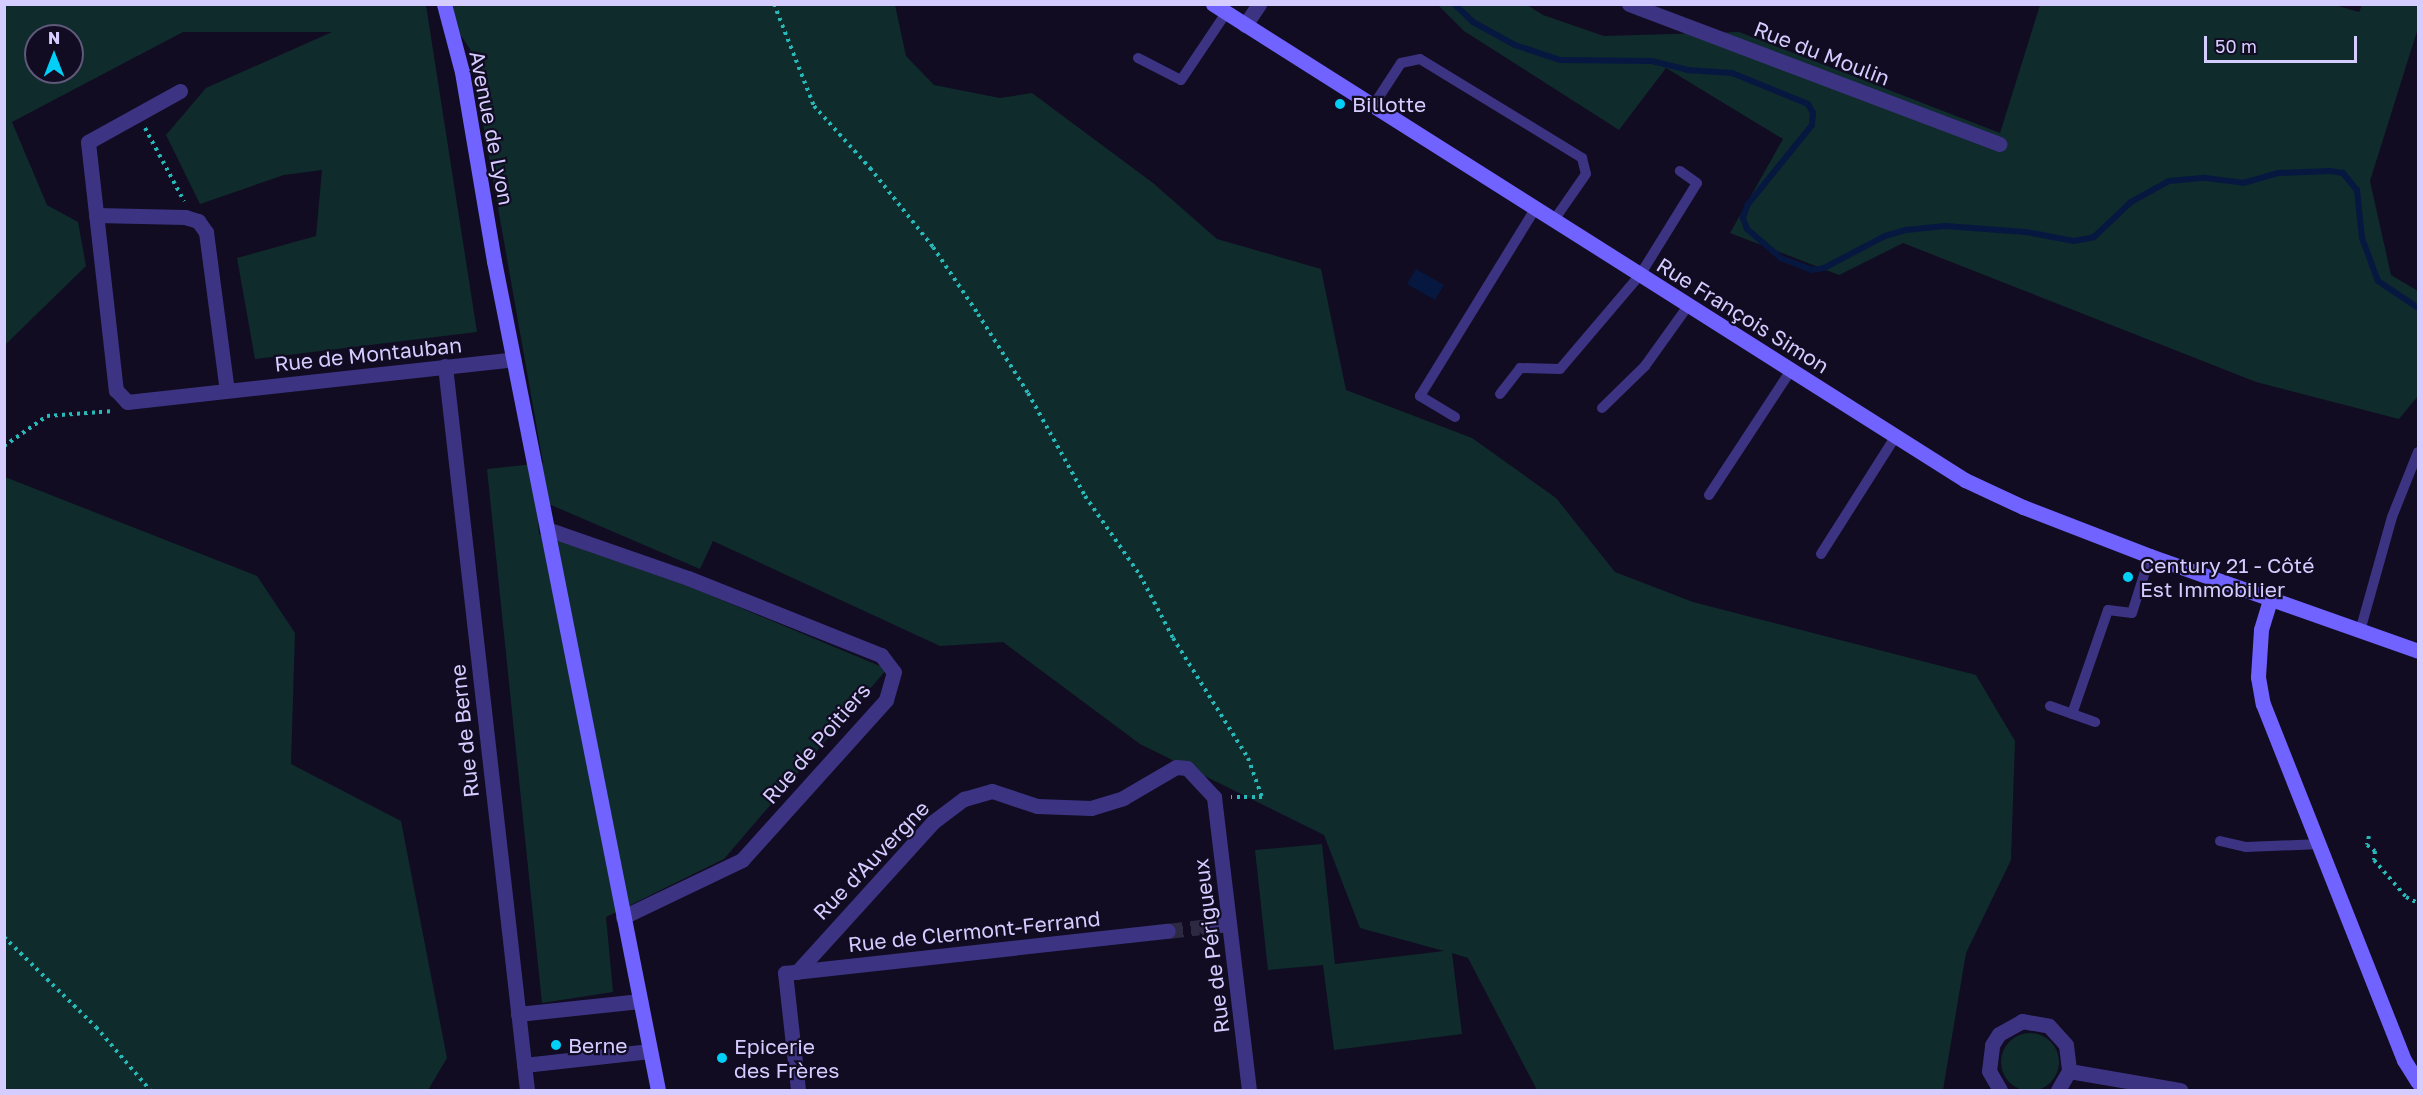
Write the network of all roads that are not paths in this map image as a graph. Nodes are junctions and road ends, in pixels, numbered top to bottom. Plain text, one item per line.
1 (444, 4) edge
2 (1259, 4) edge
3 (1629, 4) edge
4 (1220, 9) edge
5 (1245, 25) junction
6 (1138, 58) dead end
7 (180, 91) dead end
8 (1373, 106) junction
9 (1999, 144) dead end
10 (1680, 171) dead end
11 (1535, 209) junction
12 (96, 215) junction
13 (1554, 220) junction
14 (1640, 275) junction
15 (1688, 306) junction
16 (514, 359) junction
17 (445, 366) junction
18 (1791, 370) junction
19 (227, 391) junction
20 (1500, 394) dead end
21 (1602, 408) dead end
22 (1455, 417) dead end
23 (1896, 436) junction
24 (2418, 452) edge
25 (1709, 495) dead end
26 (547, 529) junction
27 (1821, 554) dead end
28 (2150, 556) junction
29 (2276, 602) junction
30 (2360, 631) junction
31 (2418, 651) edge
32 (2050, 706) dead end
33 (2072, 714) junction
34 (2095, 722) dead end
35 (1214, 797) joint
36 (2220, 842) dead end
37 (2321, 843) junction
38 (623, 917) junction
39 (1229, 924) junction
40 (1210, 926) tunnel mouth
41 (1167, 931) tunnel mouth
42 (791, 972) junction
43 (640, 1001) junction
44 (518, 1014) junction
45 (650, 1051) junction
46 (524, 1065) junction
47 (2069, 1071) junction
48 (2418, 1082) edge
49 (527, 1090) edge
50 (658, 1090) edge
51 (798, 1090) edge
52 (1249, 1090) edge
53 (2000, 1090) edge
54 (2058, 1090) edge
55 (2180, 1090) edge

1 - 16 street, Avenue de Lyon
2 - 5 street
3 - 9 street, Rue du Moulin
4 - 5 street, Rue François Simon
4 - 6 lane
5 - 8 street, Rue François Simon
7 - 12 street
8 - 11 street, Rue François Simon
8 - 13 lane
10 - 14 lane
11 - 13 street, Rue François Simon
11 - 22 lane
12 - 19 street
12 - 19 street, Rue de Montauban
13 - 14 street, Rue François Simon
14 - 15 street, Rue François Simon
14 - 20 lane
15 - 18 street, Rue François Simon
15 - 21 lane
16 - 17 street, Rue de Montauban
16 - 26 street, Avenue de Lyon
17 - 19 street, Rue de Montauban
17 - 44 street, Rue de Berne
18 - 23 street, Rue François Simon
18 - 25 lane
23 - 27 lane
23 - 28 street, Rue François Simon
24 - 30 lane
26 - 38 street, Avenue de Lyon
26 - 38 street, Rue de Poitiers
28 - 29 street, Rue François Simon
28 - 33 lane
29 - 30 street, Rue François Simon
29 - 37 street
30 - 31 street, Rue François Simon
32 - 33 lane
33 - 34 lane
35 - 39 street, Rue de Périgueux
35 - 42 street, Rue d'Auvergne
36 - 37 lane
37 - 48 street
38 - 43 street, Avenue de Lyon
39 - 40 street
39 - 52 street, Rue de Périgueux
41 - 42 street, Rue de Clermont-Ferrand
42 - 51 street
43 - 44 street
43 - 45 street
44 - 46 street, Rue de Berne
45 - 46 street
45 - 50 street
46 - 49 street, Rue de Berne
47 - 53 street
47 - 54 street
47 - 55 street

